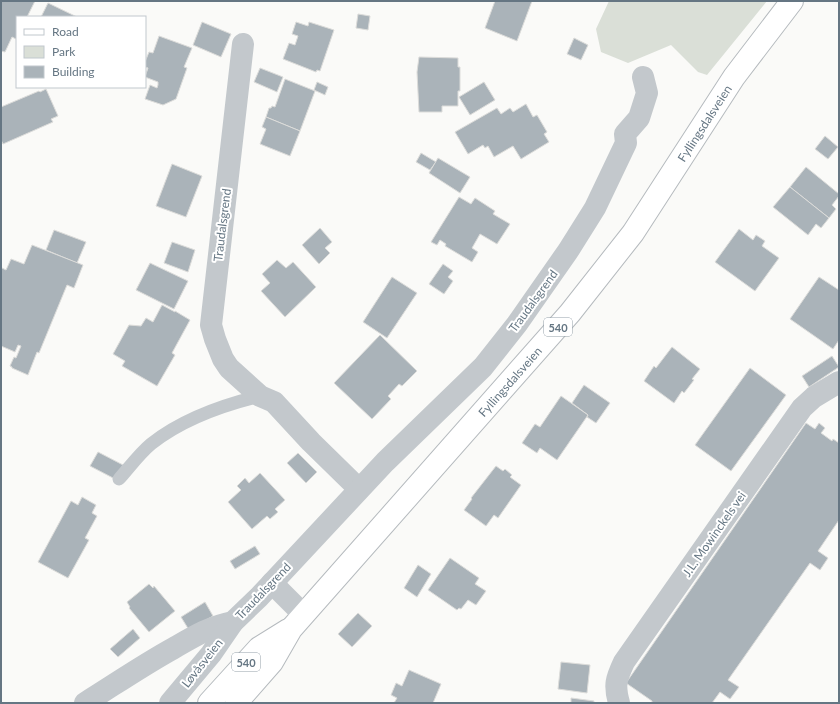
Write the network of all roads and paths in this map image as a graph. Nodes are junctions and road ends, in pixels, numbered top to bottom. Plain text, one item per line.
1 (792, 1) edge
2 (243, 44) dead end
3 (642, 77) dead end
4 (839, 382) edge
5 (260, 396) junction
6 (119, 479) dead end
7 (359, 489) junction
8 (272, 583) junction
9 (297, 621) junction
10 (233, 622) junction
11 (85, 703) edge
12 (170, 703) edge
13 (209, 703) edge
14 (236, 703) edge
15 (619, 703) edge

1 - 9 main road, Fyllingsdalsveien / 540
2 - 5 street, Traudalsgrend
3 - 7 street, Traudalsgrend
4 - 15 street, J.L. Mowinckels vei
5 - 6 lane
5 - 7 street, Traudalsgrend
7 - 8 street, Traudalsgrend
8 - 9 street
8 - 10 street, Traudalsgrend
9 - 13 main road, Fyllingsdalsveien / 540
9 - 14 main road, Fyllingsdalsveien / 540
10 - 11 street, Traudalsgrend
10 - 12 street, Løvåsveien

